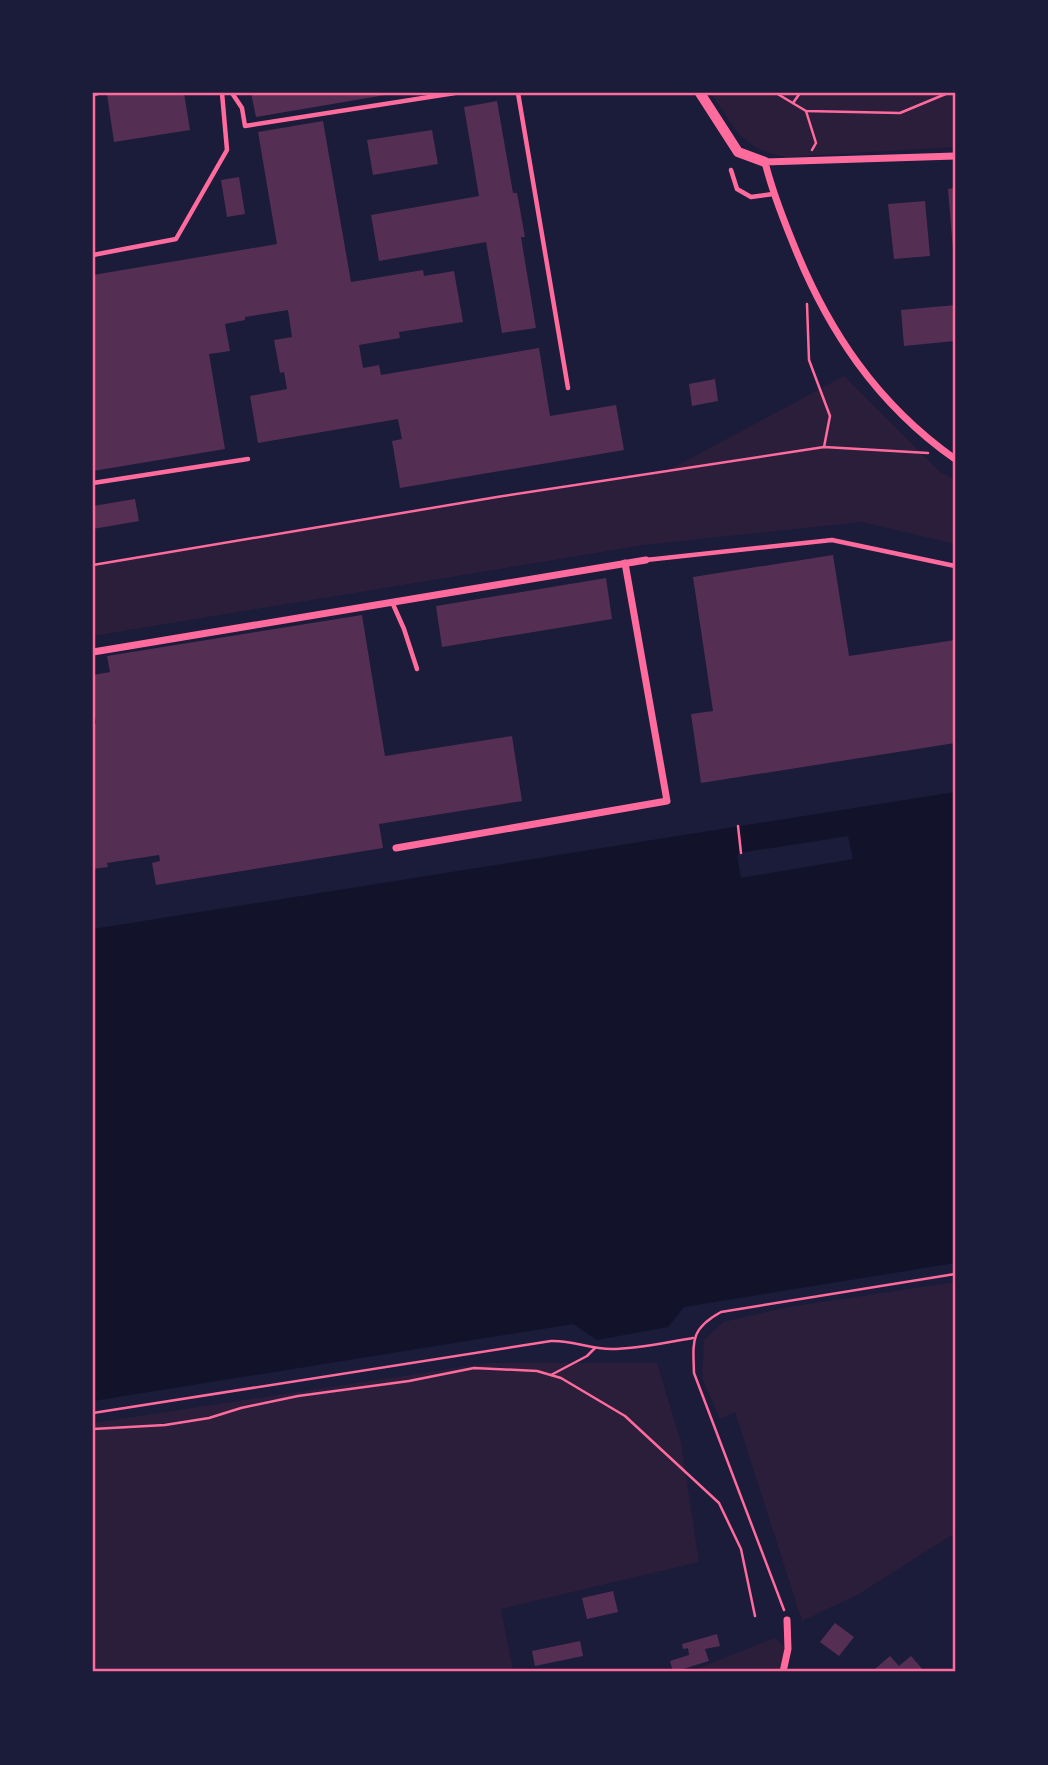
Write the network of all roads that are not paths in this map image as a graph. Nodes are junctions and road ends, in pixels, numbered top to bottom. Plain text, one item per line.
1 (222, 93) edge
2 (232, 93) edge
3 (455, 93) edge
4 (518, 93) edge
5 (700, 93) edge
6 (955, 156) edge
7 (765, 162) junction
8 (731, 170) dead end
9 (773, 194) junction
10 (93, 255) edge
11 (568, 388) dead end
12 (952, 457) edge
13 (248, 459) dead end
14 (93, 483) edge
15 (646, 560) joint
16 (625, 563) junction
17 (955, 566) edge
18 (392, 602) junction
19 (93, 652) edge
20 (417, 669) dead end
21 (396, 848) dead end
22 (787, 1620) road end
23 (783, 1672) edge

1 - 10 lane
2 - 3 lane
4 - 11 lane
5 - 7 street
6 - 7 street
7 - 9 street
8 - 9 lane
9 - 12 street
13 - 14 lane
15 - 16 street
15 - 17 lane
16 - 18 street
16 - 21 street
18 - 19 street
18 - 20 lane
22 - 23 street

